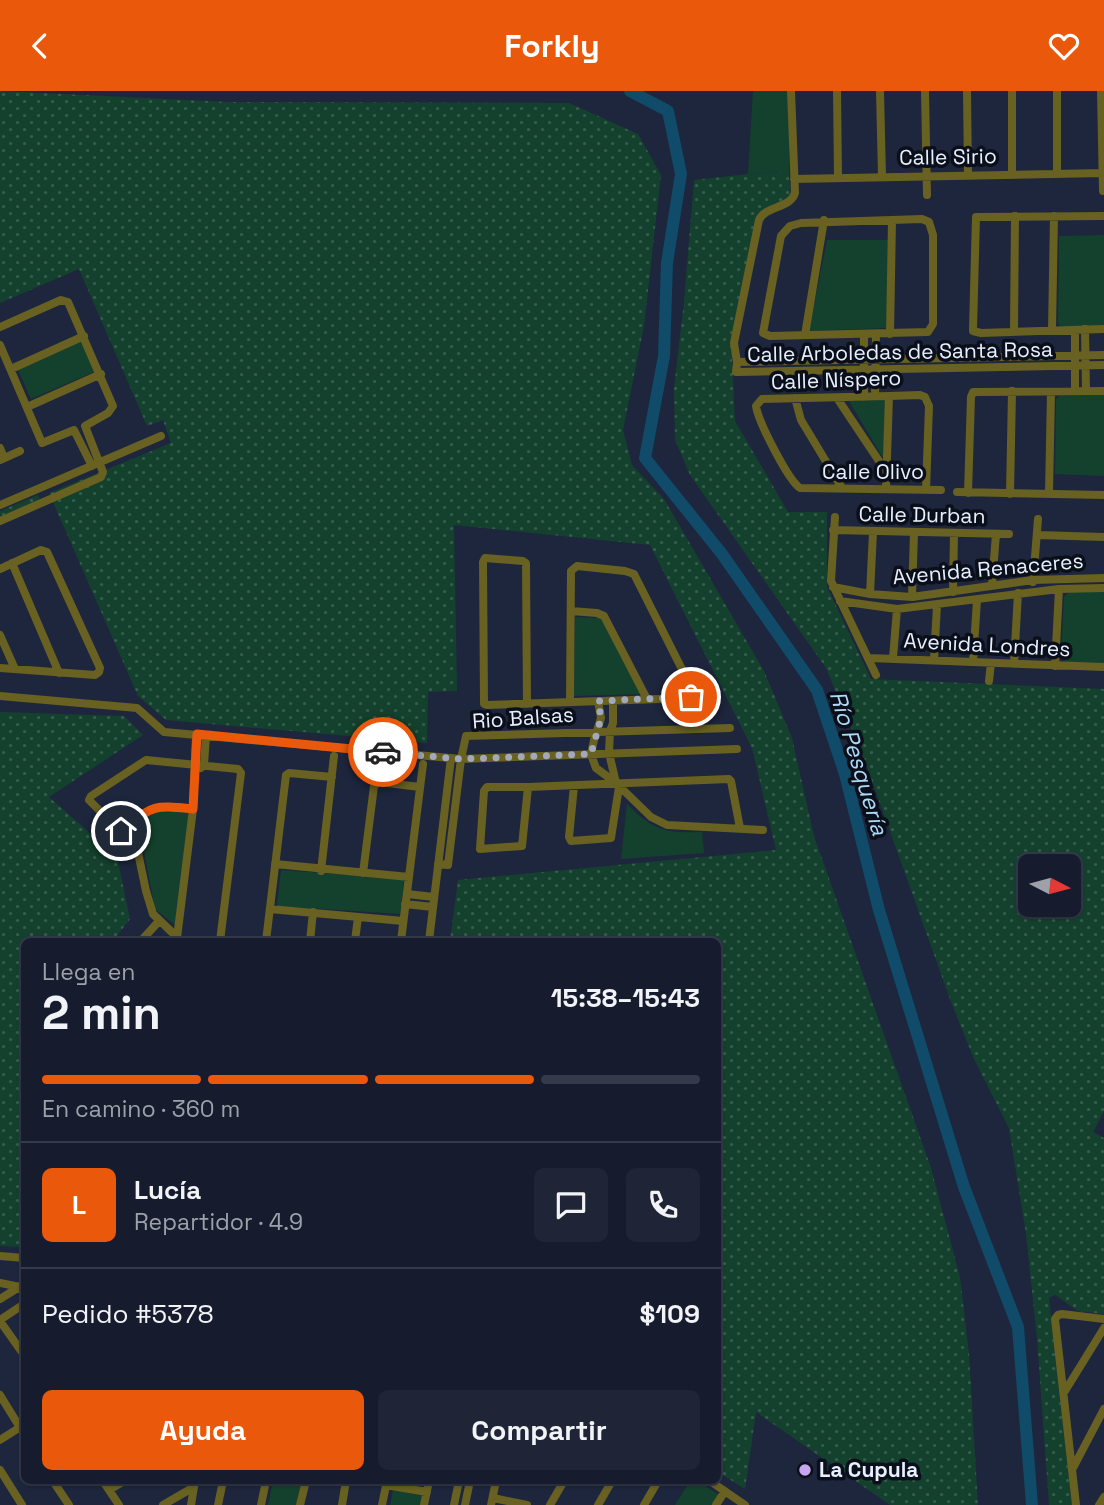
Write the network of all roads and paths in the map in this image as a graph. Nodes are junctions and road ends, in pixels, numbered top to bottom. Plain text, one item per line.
1 (791, 91) edge
2 (837, 91) edge
3 (880, 91) edge
4 (925, 91) edge
5 (967, 91) edge
6 (1012, 91) edge
7 (1057, 91) edge
8 (1101, 91) edge
9 (1103, 115) edge
10 (1012, 173) junction
11 (1057, 173) junction
12 (1103, 173) edge
13 (968, 174) junction
14 (927, 175) junction
15 (882, 176) junction
16 (838, 177) junction
17 (794, 179) junction
18 (1103, 191) edge
19 (927, 195) dead end
20 (1015, 216) junction
21 (1054, 216) junction
22 (1104, 216) edge
23 (892, 219) junction
24 (824, 220) junction
25 (0, 327) edge
26 (1085, 329) junction
27 (1104, 329) edge
28 (1014, 330) junction
29 (1052, 330) junction
30 (1075, 330) junction
31 (890, 334) junction
32 (805, 335) junction
33 (864, 335) junction
34 (876, 335) junction
35 (84, 336) junction
36 (0, 345) edge
37 (1075, 355) junction
38 (1086, 355) junction
39 (1104, 355) edge
40 (864, 359) junction
41 (876, 359) junction
42 (737, 362) junction
43 (1104, 365) edge
44 (1075, 366) junction
45 (1086, 366) junction
46 (10, 369) junction
47 (864, 370) junction
48 (876, 370) junction
49 (101, 374) junction
50 (1012, 391) junction
51 (1075, 391) junction
52 (1086, 391) junction
53 (1104, 391) edge
54 (1051, 392) junction
55 (889, 395) junction
56 (875, 396) junction
57 (864, 397) junction
58 (795, 398) junction
59 (837, 398) junction
60 (27, 407) junction
61 (161, 436) dead end
62 (0, 448) edge
63 (20, 451) dead end
64 (2, 459) edge
65 (96, 464) junction
66 (887, 473) junction
67 (842, 488) junction
68 (886, 488) junction
69 (38, 490) junction
70 (806, 490) joint
71 (926, 490) junction
72 (941, 490) dead end
73 (957, 492) dead end
74 (968, 493) junction
75 (1010, 493) junction
76 (1049, 493) junction
77 (1104, 495) edge
78 (43, 502) junction
79 (0, 505) edge
80 (835, 517) dead end
81 (1038, 519) dead end
82 (0, 521) edge
83 (834, 530) junction
84 (873, 532) junction
85 (914, 532) junction
86 (954, 533) junction
87 (996, 534) junction
88 (1009, 534) dead end
89 (1037, 535) junction
90 (1104, 537) edge
91 (12, 563) junction
92 (0, 569) edge
93 (1104, 578) edge
94 (1033, 580) junction
95 (992, 585) junction
96 (833, 587) junction
97 (1104, 588) edge
98 (1059, 589) junction
99 (953, 592) junction
100 (1032, 592) junction
101 (1018, 593) junction
102 (870, 594) junction
103 (912, 597) junction
104 (977, 600) junction
105 (840, 601) junction
106 (937, 605) junction
107 (897, 609) junction
108 (571, 611) junction
109 (0, 635) edge
110 (869, 658) junction
111 (894, 658) junction
112 (934, 660) junction
113 (973, 661) junction
114 (991, 663) junction
115 (1014, 664) junction
116 (1055, 666) junction
117 (1104, 667) edge
118 (0, 668) edge
119 (15, 669) junction
120 (59, 673) junction
121 (876, 675) dead end
122 (989, 681) dead end
123 (0, 696) edge
124 (647, 699) junction
125 (570, 701) junction
126 (598, 701) junction
127 (613, 701) junction
128 (527, 703) junction
129 (730, 727) dead end
130 (597, 730) junction
131 (610, 731) junction
132 (197, 734) junction
133 (206, 736) junction
134 (737, 749) dead end
135 (609, 753) junction
136 (591, 754) junction
137 (334, 756) dead end
138 (451, 758) junction
139 (461, 759) junction
140 (423, 764) dead end
141 (204, 765) junction
142 (195, 768) junction
143 (332, 777) junction
144 (618, 785) junction
145 (574, 786) junction
146 (420, 787) junction
147 (528, 787) junction
148 (193, 809) junction
149 (740, 828) junction
150 (763, 830) dead end
151 (121, 831) junction
152 (275, 864) junction
153 (438, 864) junction
154 (321, 870) junction
155 (363, 873) junction
156 (409, 877) junction
157 (407, 894) junction
158 (434, 897) junction
159 (405, 904) junction
160 (433, 907) junction
161 (270, 909) junction
162 (313, 912) junction
163 (358, 917) junction
164 (159, 921) junction
165 (403, 921) junction
166 (144, 938) edge
167 (177, 938) edge
168 (179, 938) edge
169 (220, 938) edge
170 (266, 938) edge
171 (310, 938) edge
172 (355, 938) edge
173 (401, 938) edge
174 (429, 938) edge
175 (0, 1256) edge
176 (21, 1258) edge
177 (0, 1283) edge
178 (21, 1288) edge
179 (21, 1289) edge
180 (0, 1299) edge
181 (21, 1306) edge
182 (1104, 1319) edge
183 (0, 1321) edge
184 (1104, 1328) edge
185 (21, 1348) edge
186 (1064, 1392) junction
187 (0, 1395) edge
188 (1104, 1409) edge
189 (21, 1426) edge
190 (21, 1430) edge
191 (0, 1440) edge
192 (1072, 1469) junction
193 (0, 1470) edge
194 (55, 1484) edge
195 (105, 1484) edge
196 (118, 1484) edge
197 (194, 1484) edge
198 (195, 1484) edge
199 (222, 1484) edge
200 (265, 1484) edge
201 (305, 1484) edge
202 (346, 1484) edge
203 (387, 1484) edge
204 (391, 1484) edge
205 (428, 1484) edge
206 (458, 1484) edge
207 (562, 1484) edge
208 (610, 1484) edge
209 (654, 1484) edge
210 (715, 1484) edge
211 (469, 1485) edge
212 (109, 1489) junction
213 (427, 1492) junction
214 (729, 1493) junction
215 (1104, 1497) edge
216 (492, 1501) edge
217 (22, 1505) edge
218 (69, 1505) edge
219 (119, 1505) edge
220 (163, 1505) edge
221 (191, 1505) edge
222 (218, 1505) edge
223 (261, 1505) edge
224 (300, 1505) edge
225 (342, 1505) edge
226 (382, 1505) edge
227 (424, 1505) edge
228 (454, 1505) edge
229 (465, 1505) edge
230 (527, 1505) edge
231 (550, 1505) edge
232 (598, 1505) edge
233 (644, 1505) edge
234 (716, 1505) edge
235 (727, 1505) edge
236 (744, 1505) edge
237 (1076, 1505) edge
238 (1100, 1505) edge

1 - 17 street
2 - 16 street
3 - 15 street
4 - 14 street
5 - 13 street
6 - 10 street
7 - 11 street
8 - 9 street
9 - 12 street
10 - 11 street, Calle Sirio
10 - 13 street, Calle Sirio
11 - 12 street, Calle Sirio
12 - 18 street
13 - 14 street, Calle Sirio
14 - 15 street, Calle Sirio
14 - 19 street
15 - 16 street, Calle Sirio
16 - 17 street, Calle Sirio
17 - 42 street
20 - 21 street
20 - 28 street
20 - 28 street
21 - 22 street
21 - 29 street
23 - 24 street
23 - 31 street
23 - 31 street
24 - 32 street
24 - 32 street
25 - 35 street
26 - 27 street
26 - 30 street
26 - 38 street
28 - 29 street
29 - 30 street
30 - 37 street
31 - 34 street
32 - 33 street
33 - 34 street
33 - 40 street
34 - 41 street
35 - 46 street
35 - 49 street
36 - 46 street
37 - 38 street, Calle Arboledas de Santa Rosa
37 - 41 street, Calle Arboledas de Santa Rosa
37 - 44 street
38 - 39 street, Calle Arboledas de Santa Rosa
38 - 45 street
40 - 41 street, Calle Arboledas de Santa Rosa
40 - 42 street, Calle Arboledas de Santa Rosa
40 - 47 street
41 - 48 street
42 - 47 street, Calle Arboledas de Santa Rosa
43 - 45 street, Calle Arboledas de Santa Rosa
44 - 45 street, Calle Arboledas de Santa Rosa
44 - 48 street, Calle Arboledas de Santa Rosa
44 - 51 street
45 - 52 street
46 - 60 street
47 - 48 street, Calle Arboledas de Santa Rosa
47 - 57 street
48 - 56 street
49 - 60 street
49 - 65 street
50 - 54 street
50 - 74 street
50 - 75 street
51 - 52 street
51 - 54 street
52 - 53 street
54 - 76 street
55 - 56 street, Calle Níspero
55 - 66 street
55 - 71 street, Calle Níspero
56 - 57 street, Calle Níspero
57 - 59 street, Calle Níspero
58 - 59 street, Calle Níspero
58 - 67 street
58 - 70 street, Calle Níspero
59 - 66 street
60 - 65 street
61 - 65 street
62 - 64 street
63 - 64 street
65 - 69 street
65 - 78 street
66 - 68 street
67 - 68 street, Calle Olivo
67 - 70 street, Calle Olivo
68 - 71 street, Calle Olivo
69 - 78 street
69 - 79 street
71 - 72 street, Calle Olivo
73 - 74 street
74 - 75 street
75 - 76 street
76 - 77 street
78 - 82 street
80 - 83 street
81 - 89 street
83 - 84 street, Calle Durban
83 - 96 street
84 - 85 street, Calle Durban
84 - 102 street
85 - 86 street, Calle Durban
85 - 103 street
86 - 87 street, Calle Durban
86 - 99 street
87 - 88 street, Calle Durban
87 - 95 street
89 - 90 street
89 - 94 street
91 - 92 street
91 - 120 street
91 - 120 street
93 - 94 street, Avenida Renaceres
94 - 95 street, Avenida Renaceres
94 - 100 street
95 - 99 street, Avenida Renaceres
96 - 102 street, Avenida Renaceres
96 - 105 street
97 - 98 street, Avenida Renaceres
98 - 100 street, Avenida Renaceres
98 - 116 street
99 - 103 street, Avenida Renaceres
100 - 101 street, Avenida Renaceres
101 - 104 street, Avenida Renaceres
101 - 115 street
102 - 103 street, Avenida Renaceres
104 - 106 street, Avenida Renaceres
104 - 113 street
105 - 107 street, Avenida Renaceres
105 - 110 street
106 - 107 street, Avenida Renaceres
106 - 112 street
107 - 111 street
108 - 124 street
108 - 124 street
108 - 125 street
109 - 119 street
110 - 111 street, Avenida Londres
110 - 121 street
111 - 112 street, Avenida Londres
112 - 113 street, Avenida Londres
113 - 114 street, Avenida Londres
114 - 115 street, Avenida Londres
114 - 122 street
115 - 116 street, Avenida Londres
116 - 117 street, Avenida Londres
118 - 119 street
119 - 120 street
123 - 132 street
124 - 127 street
125 - 126 street
125 - 128 street
126 - 127 street
126 - 130 street
127 - 131 street
128 - 128 street
129 - 131 street, Rio Balsas
130 - 131 street, Rio Balsas
130 - 136 street
130 - 139 street, Rio Balsas
131 - 135 street
132 - 133 street
132 - 142 street
133 - 138 street
133 - 141 street
134 - 135 street
135 - 136 street
135 - 144 street
136 - 139 street
136 - 144 street
137 - 143 street
138 - 139 street
138 - 153 street
139 - 153 street
140 - 146 street
141 - 142 street
141 - 169 street
142 - 148 street
142 - 151 street
143 - 152 street
143 - 154 street
144 - 145 street
144 - 145 street
144 - 149 street
144 - 149 street
145 - 147 street
146 - 155 street
146 - 156 street
147 - 147 street
148 - 151 street
148 - 168 street
149 - 150 street
151 - 164 street
152 - 154 street
152 - 161 street
153 - 158 street
154 - 155 street
155 - 156 street
156 - 157 street
157 - 158 street
157 - 159 street
158 - 160 street
159 - 160 street
159 - 165 street
160 - 174 street
161 - 162 street
161 - 170 street
162 - 163 street
162 - 171 street
163 - 165 street
163 - 172 street
164 - 166 street
164 - 167 street
165 - 173 street
175 - 176 street
177 - 178 street
179 - 180 street
181 - 183 street
182 - 186 street
183 - 185 street
184 - 186 street
186 - 192 street
187 - 189 street
188 - 192 street
190 - 191 street
192 - 237 street
193 - 217 street
194 - 218 street
195 - 212 street
196 - 212 street
197 - 220 street
198 - 221 street
199 - 222 street
200 - 223 street
201 - 224 street
202 - 225 street
203 - 226 street
204 - 213 street
205 - 213 street
206 - 211 street
206 - 228 street
207 - 231 street
208 - 232 street
209 - 233 street
210 - 214 street
211 - 229 street
212 - 219 street
213 - 227 street
214 - 234 street
214 - 235 street
214 - 236 street
215 - 238 street
216 - 230 street

